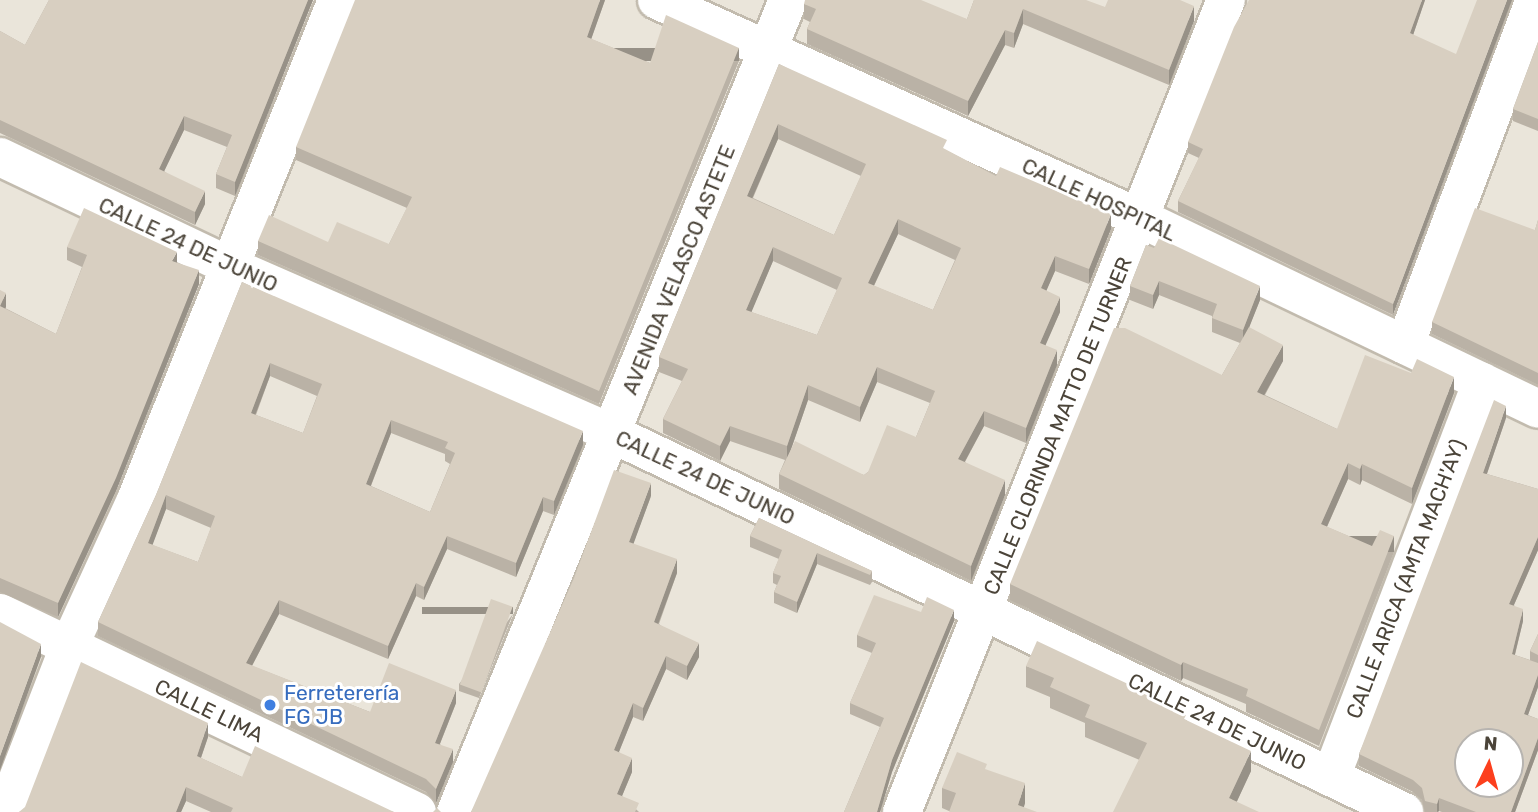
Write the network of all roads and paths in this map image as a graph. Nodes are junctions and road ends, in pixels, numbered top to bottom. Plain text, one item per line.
1 (337, 0) edge
2 (657, 0) edge
3 (788, 0) edge
4 (1226, 0) edge
5 (1535, 0) edge
6 (767, 51) junction
7 (0, 157) edge
8 (1142, 219) junction
9 (227, 265) junction
10 (1405, 345) junction
11 (1482, 382) junction
12 (1538, 409) edge
13 (613, 434) junction
14 (983, 609) junction
15 (0, 613) edge
16 (70, 644) junction
17 (1331, 776) junction
18 (5, 812) edge
19 (417, 812) edge
20 (456, 812) edge
21 (902, 812) edge
22 (1404, 812) edge

1 - 9 street
2 - 6 street, CALLE HOSPITAL
3 - 6 street, AVENIDA VELASCO ASTETE
4 - 8 street, CALLE CLORINDA MATTO DE TURNER
5 - 10 street
6 - 8 street, CALLE HOSPITAL
6 - 13 street, AVENIDA VELASCO ASTETE
7 - 9 street, CALLE 24 DE JUNIO
8 - 10 street, CALLE HOSPITAL
8 - 14 street, CALLE CLORINDA MATTO DE TURNER
9 - 13 street, CALLE 24 DE JUNIO
9 - 16 street
10 - 11 street, CALLE HOSPITAL
11 - 12 street, CALLE HOSPITAL
11 - 17 street, CALLE ARICA (AMTA MACH'AY)
13 - 14 street, CALLE 24 DE JUNIO
13 - 20 street, AVENIDA VELASCO ASTETE
14 - 17 street, CALLE 24 DE JUNIO
14 - 21 street, CALLE CLORINDA MATTO DE TURNER
15 - 16 street, CALLE LIMA
16 - 18 street
16 - 19 street, CALLE LIMA
17 - 22 street, CALLE 24 DE JUNIO

